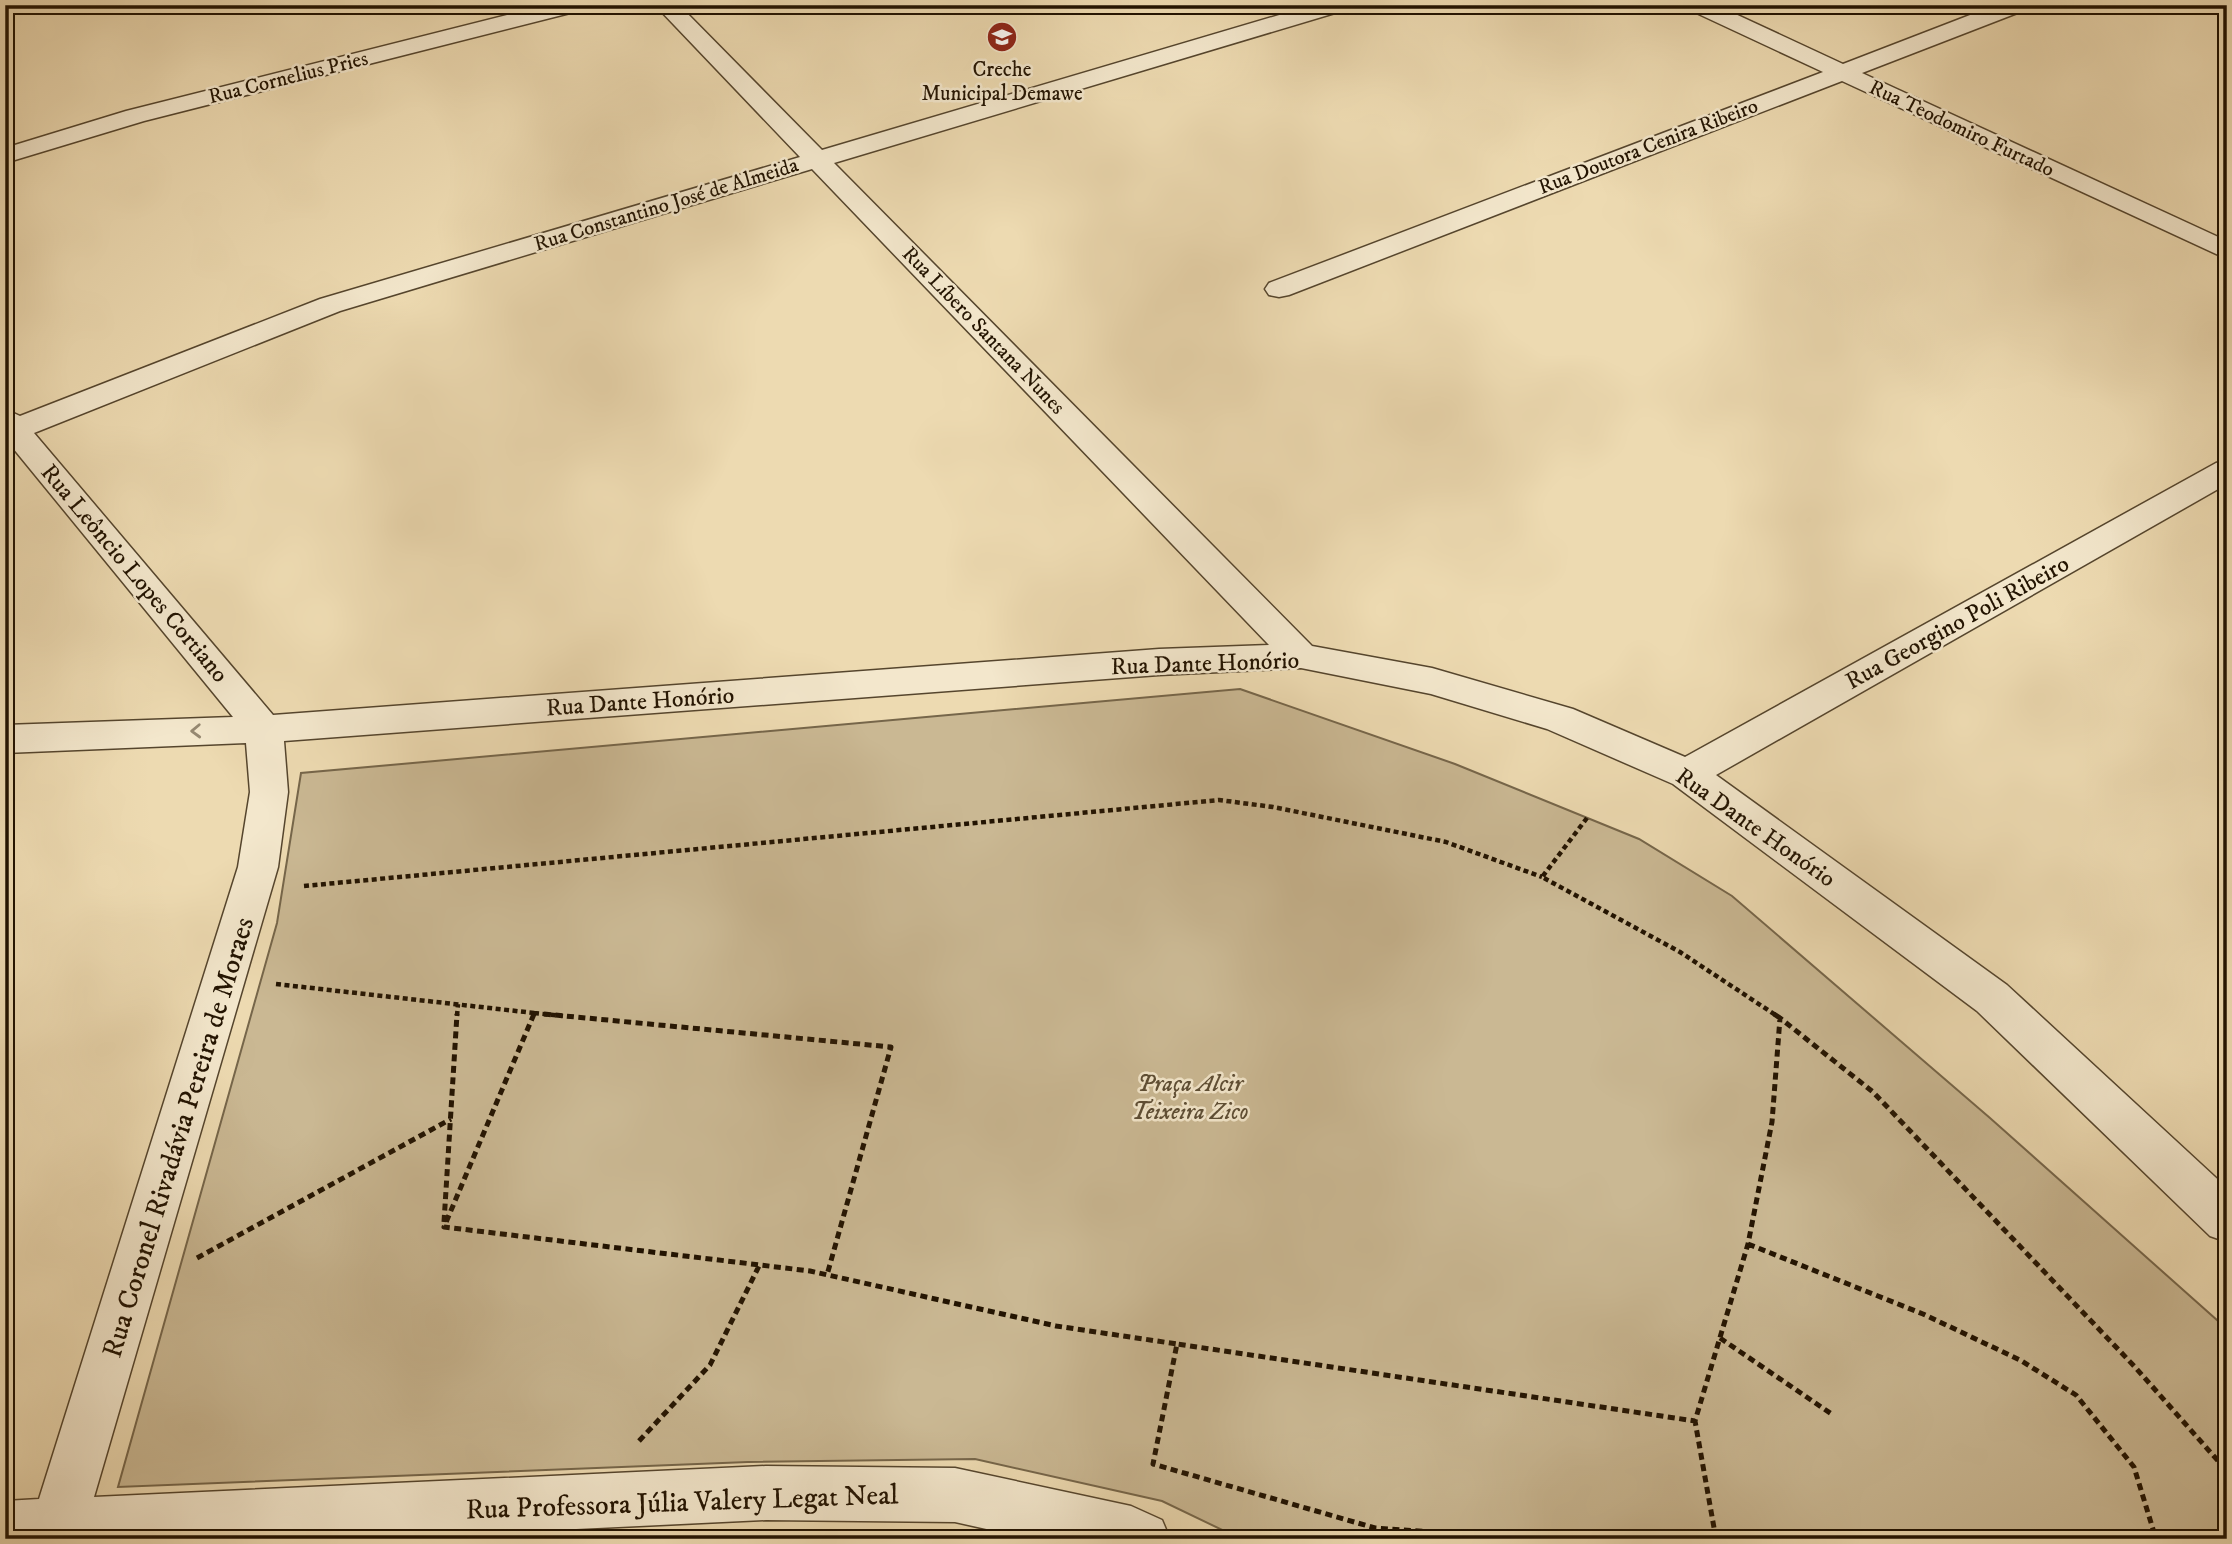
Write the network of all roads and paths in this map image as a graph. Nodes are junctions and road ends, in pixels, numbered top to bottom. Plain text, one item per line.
1 (574, 5) edge
2 (666, 5) edge
3 (1337, 5) edge
4 (1698, 5) edge
5 (2017, 5) edge
6 (1841, 72) junction
7 (5, 156) edge
8 (818, 159) junction
9 (2227, 251) edge
10 (1279, 289) dead end
11 (8, 427) edge
12 (2227, 470) edge
13 (1301, 656) junction
14 (264, 729) junction
15 (5, 739) edge
16 (1687, 774) junction
17 (1587, 818) dead end
18 (1542, 877) junction
19 (296, 887) dead end
20 (273, 984) dead end
21 (458, 1004) junction
22 (534, 1013) junction
23 (1780, 1018) junction
24 (451, 1119) junction
25 (2227, 1220) edge
26 (444, 1227) junction
27 (1748, 1244) junction
28 (191, 1261) dead end
29 (760, 1265) junction
30 (827, 1275) junction
31 (1720, 1338) junction
32 (1177, 1344) junction
33 (1833, 1415) dead end
34 (1695, 1421) junction
35 (631, 1448) dead end
36 (2227, 1471) edge
37 (5, 1528) edge
38 (56, 1532) edge
39 (1143, 1539) edge
40 (1537, 1539) edge
41 (1716, 1539) edge
42 (2156, 1539) edge

1 - 7 street, Rua Cornelius Pries
2 - 8 street, Rua Líbero Santana Nunes
3 - 8 street, Rua Constantino José de Almeida
4 - 6 street, Rua Teodomiro Furtado
5 - 6 street, Rua Doutora Cenira Ribeiro
6 - 9 street, Rua Teodomiro Furtado
6 - 10 street, Rua Doutora Cenira Ribeiro
8 - 11 street, Rua Constantino José de Almeida
8 - 13 street, Rua Líbero Santana Nunes
11 - 14 street, Rua Leôncio Lopes Cortiano
12 - 16 street, Rua Georgino Poli Ribeiro
13 - 14 street, Rua Dante Honório
13 - 16 street, Rua Dante Honório
14 -> 15 street, Rua Dante Honório
14 - 38 street, Rua Coronel Rivadávia Pereira de Moraes
16 - 25 street, Rua Dante Honório
17 - 18 path
18 - 19 path
18 - 23 path
20 - 21 path
21 - 22 path
21 - 24 path
22 - 26 path
22 - 30 path
23 - 27 path
23 - 36 path
24 - 26 path
24 - 28 path
26 - 29 path
27 - 31 path
27 - 42 path
29 - 30 path
29 - 35 path
30 - 32 path
31 - 33 path
31 - 34 path
32 - 34 path
32 - 40 path
34 - 41 path
37 - 38 street, Rua Professora Júlia Valery Legat Neal
38 - 39 street, Rua Professora Júlia Valery Legat Neal

